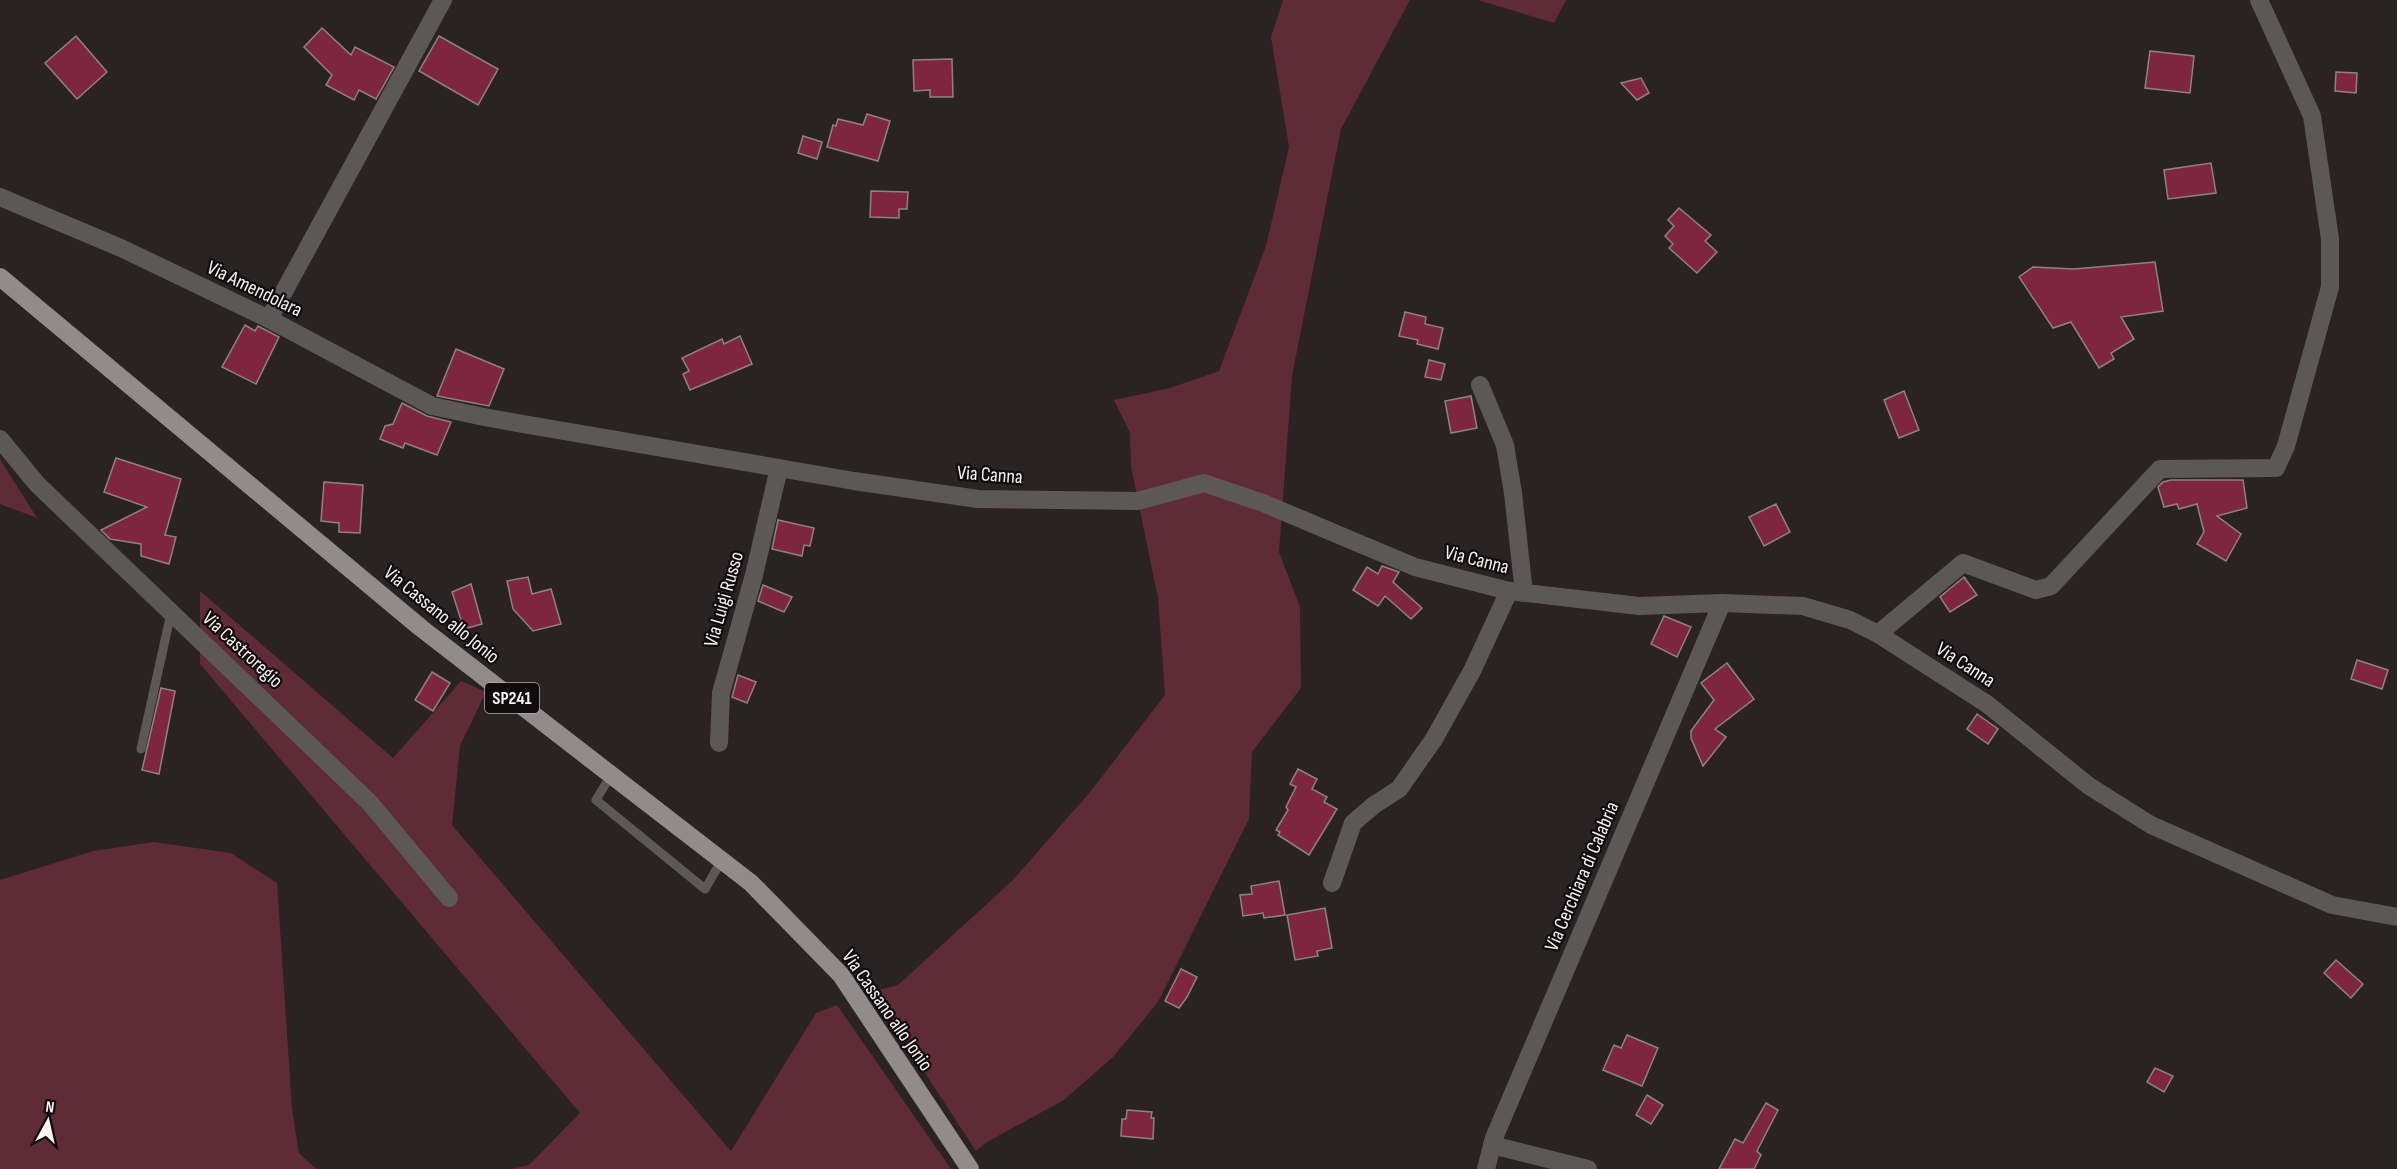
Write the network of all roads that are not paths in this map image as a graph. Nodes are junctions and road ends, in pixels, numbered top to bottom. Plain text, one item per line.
1 (443, 0) edge
2 (2259, 0) edge
3 (0, 197) edge
4 (0, 277) edge
5 (269, 319) junction
6 (1480, 385) dead end
7 (489, 418) joint
8 (0, 439) edge
9 (779, 468) junction
10 (1517, 592) junction
11 (1722, 603) junction
12 (171, 613) junction
13 (1878, 634) junction
14 (719, 743) dead end
15 (141, 749) dead end
16 (611, 775) junction
17 (722, 860) junction
18 (1332, 883) dead end
19 (449, 898) dead end
20 (2397, 917) edge
21 (1492, 1145) junction
22 (970, 1169) edge
23 (1486, 1169) edge
24 (1588, 1169) edge

1 - 5 street
2 - 13 street
3 - 5 street, Via Amendolara
4 - 16 main road, Via Cassano allo Jonio / SP241
5 - 7 street, Via Amendolara
6 - 10 street
7 - 9 street, Via Canna
8 - 12 street, Via Castroregio
9 - 10 street, Via Canna
9 - 14 street, Via Luigi Russo
10 - 11 street, Via Canna
10 - 18 street
11 - 13 street, Via Canna
11 - 21 street, Via Cerchiara di Calabria
12 - 15 lane
12 - 19 street, Via Castroregio
13 - 20 street, Via Canna
16 - 17 main road, Via Cassano allo Jonio / SP241
16 - 17 lane
17 - 22 main road, Via Cassano allo Jonio / SP241
21 - 23 street, Via Cerchiara di Calabria
21 - 24 street

